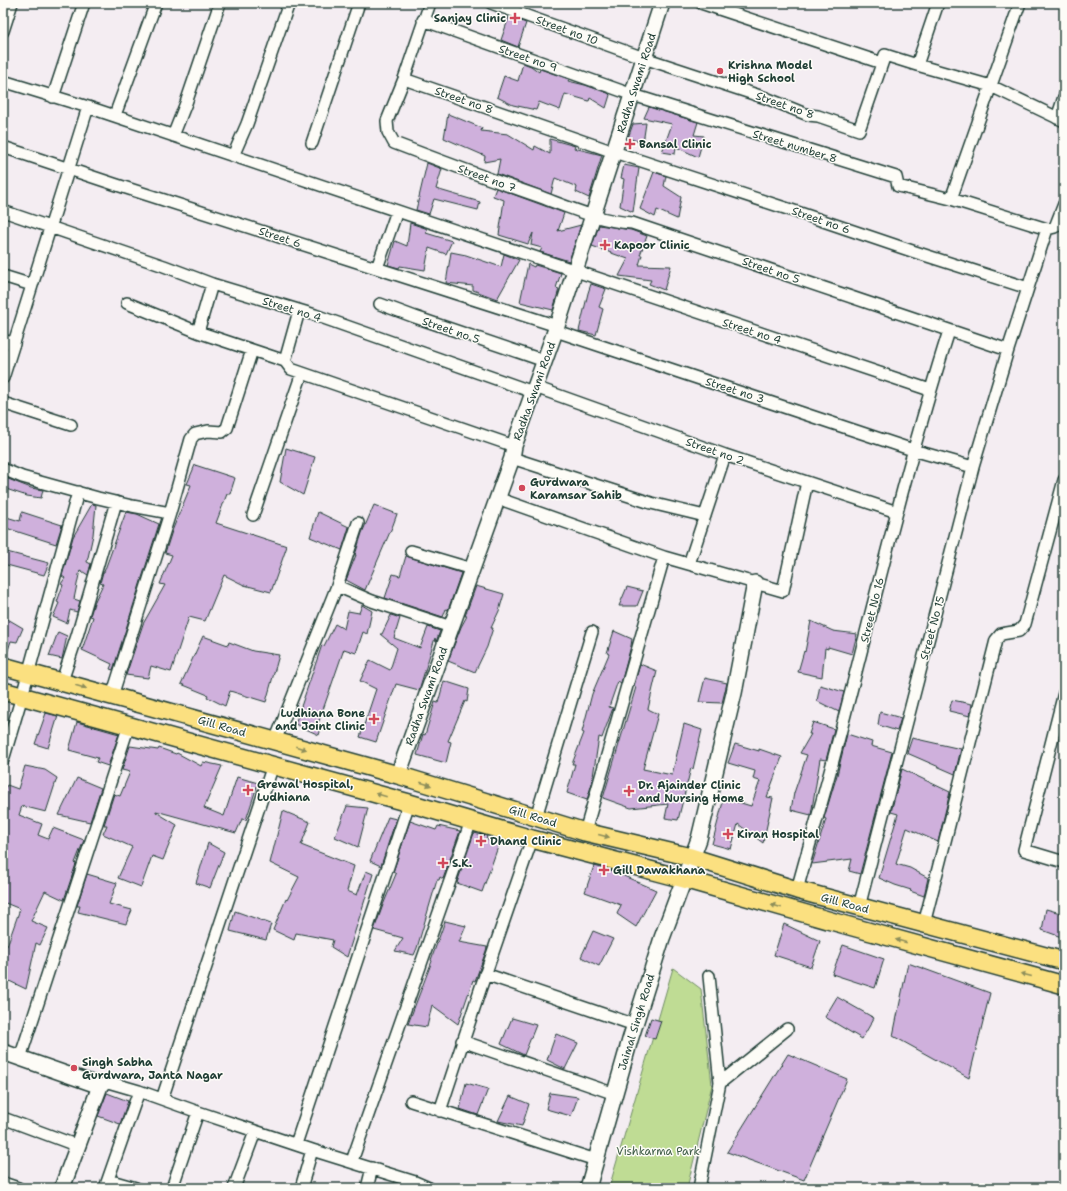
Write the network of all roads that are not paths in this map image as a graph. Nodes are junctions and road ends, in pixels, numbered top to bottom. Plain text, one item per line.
1 (12, 3) edge
2 (84, 3) edge
3 (156, 3) edge
4 (220, 3) edge
5 (289, 3) edge
6 (359, 3) edge
7 (430, 3) edge
8 (491, 3) edge
9 (662, 3) edge
10 (701, 3) edge
11 (938, 3) edge
12 (1020, 3) edge
13 (423, 20) junction
14 (3, 31) edge
15 (644, 58) junction
16 (882, 63) junction
17 (917, 66) junction
18 (404, 79) junction
19 (3, 81) edge
20 (991, 86) junction
21 (633, 95) junction
22 (53, 97) junction
23 (1064, 97) edge
24 (88, 106) junction
25 (115, 115) junction
26 (1060, 120) edge
27 (173, 136) junction
28 (312, 143) dead end
29 (3, 147) edge
30 (614, 152) junction
31 (233, 156) junction
32 (69, 169) junction
33 (951, 199) junction
34 (1064, 204) edge
35 (3, 211) edge
36 (397, 211) junction
37 (592, 216) junction
38 (51, 226) junction
39 (1055, 228) edge
40 (377, 268) junction
41 (575, 271) junction
42 (3, 276) edge
43 (212, 284) junction
44 (32, 286) junction
45 (1028, 288) junction
46 (127, 303) dead end
47 (380, 304) dead end
48 (299, 311) junction
49 (557, 328) junction
50 (949, 331) junction
51 (198, 332) junction
52 (8, 342) edge
53 (252, 350) junction
54 (1008, 350) junction
55 (285, 362) junction
56 (545, 362) junction
57 (302, 373) junction
58 (3, 378) edge
59 (534, 390) junction
60 (930, 390) junction
61 (3, 403) edge
62 (71, 425) dead end
63 (913, 450) junction
64 (513, 452) junction
65 (725, 455) junction
66 (973, 467) junction
67 (3, 469) edge
68 (1064, 480) edge
69 (807, 482) junction
70 (78, 492) junction
71 (497, 498) junction
72 (116, 502) junction
73 (897, 512) junction
74 (170, 513) junction
75 (253, 515) dead end
76 (705, 516) junction
77 (358, 523) dead end
78 (411, 551) dead end
79 (664, 557) junction
80 (689, 564) junction
81 (472, 569) junction
82 (755, 583) junction
83 (337, 586) junction
84 (451, 627) junction
85 (592, 632) dead end
86 (3, 666) edge
87 (28, 673) junction
88 (62, 681) junction
89 (3, 691) edge
90 (1064, 693) edge
91 (22, 696) junction
92 (112, 696) junction
93 (129, 725) junction
94 (274, 741) junction
95 (3, 760) edge
96 (273, 765) junction
97 (398, 775) junction
98 (409, 803) junction
99 (536, 817) junction
100 (471, 821) junction
101 (585, 832) junction
102 (532, 839) junction
103 (691, 857) junction
104 (1064, 862) edge
105 (684, 879) junction
106 (797, 890) junction
107 (859, 907) junction
108 (924, 924) junction
109 (1064, 961) edge
110 (485, 974) junction
111 (709, 976) dead end
112 (1064, 985) edge
113 (634, 1025) junction
114 (787, 1029) dead end
115 (462, 1042) junction
116 (3, 1052) edge
117 (20, 1058) junction
118 (720, 1083) junction
119 (100, 1086) junction
120 (139, 1090) junction
121 (615, 1094) junction
122 (162, 1099) junction
123 (411, 1101) dead end
124 (440, 1111) junction
125 (198, 1112) junction
126 (3, 1118) edge
127 (255, 1132) junction
128 (296, 1144) junction
129 (78, 1146) junction
130 (312, 1150) junction
131 (596, 1160) junction
132 (352, 1161) junction
133 (372, 1168) junction
134 (3, 1182) edge
135 (107, 1184) edge
136 (18, 1188) edge
137 (62, 1188) edge
138 (136, 1188) edge
139 (172, 1188) edge
140 (234, 1188) edge
141 (301, 1188) edge
142 (367, 1188) edge
143 (429, 1188) edge
144 (588, 1188) edge
145 (699, 1188) edge

1 - 14 street
2 - 22 street
3 - 25 street
4 - 27 street
5 - 31 street
6 - 28 street
7 - 13 street
8 - 15 street, Street no 10
9 - 15 street, Radha Swami Road
10 - 16 street
11 - 17 street
12 - 20 street
13 - 18 street
13 - 21 street, Street no 9
15 - 16 street, Street no 8
15 - 21 street, Radha Swami Road
16 - 17 street
17 - 20 street
18 - 30 street, Street no 8
18 - 37 street, Street no 7
19 - 22 street, Street no 4
20 - 26 street
20 - 33 street
21 - 30 street, Radha Swami Road
21 - 33 street, Street number 8
22 - 24 street, Street no 4
23 - 26 street
24 - 25 street, Street no 4
24 - 32 street
25 - 27 street, Street no 4
27 - 31 street, Street no 4
29 - 32 street, Street 6
30 - 37 street, Radha Swami Road
30 - 45 street, Street no 6
31 - 36 street, Street no 4
32 - 38 street
32 - 40 street, Street 6
33 - 39 street
34 - 39 street, Street No 15
35 - 38 street, Street no 4
36 - 40 street
36 - 41 street, Street no 4
37 - 41 street, Radha Swami Road
37 - 50 street, Street no 5
38 - 43 street, Street no 4
38 - 44 street
39 - 45 street, Street No 15
40 - 49 street, Street 6
41 - 49 street, Radha Swami Road
41 - 60 street, Street no 4
42 - 44 street
43 - 48 street, Street no 4
43 - 51 street
44 - 52 street
45 - 54 street, Street No 15
46 - 51 street
47 - 56 street, Street no 5
48 - 55 street
48 - 59 street, Street no 4
49 - 56 street, Radha Swami Road
49 - 63 street, Street no 3
50 - 54 street, Street no 5
50 - 60 street, Street No 16
51 - 53 street
52 - 58 street
53 - 55 street
53 - 74 street
54 - 66 street, Street No 15
55 - 57 street
56 - 59 street, Radha Swami Road
57 - 64 street
57 - 75 street
59 - 64 street, Radha Swami Road
59 - 65 street, Street no 2
60 - 63 street, Street No 16
61 - 62 street
63 - 66 street, Street no 3
63 - 73 street, Street No 16
64 - 71 street, Radha Swami Road
64 - 76 street
65 - 69 street, Street no 2
65 - 76 street
66 - 107 street, Street No 15
67 - 70 street
68 - 108 street
69 - 73 street, Street no 2
69 - 82 street
70 - 72 street
70 - 87 street
71 - 79 street
71 - 81 street, Radha Swami Road
72 - 74 street
72 - 88 street
73 - 106 street, Street No 16
74 - 92 street
76 - 80 street
77 - 83 street
78 - 81 street
79 - 80 street
79 - 101 street
80 - 82 street
81 - 84 street, Radha Swami Road
82 - 103 street, Jaimal Singh Road
83 - 84 street
83 - 94 street
84 - 97 street, Radha Swami Road
85 - 99 street
86 - 87 main road, Gill Road
87 - 88 main road, Gill Road
87 - 91 street
88 -> 92 main road, Gill Road
89 - 91 main road, Gill Road
90 - 104 street
91 - 93 main road, Gill Road
91 - 95 street
92 - 94 main road, Gill Road
93 - 96 main road, Gill Road
93 - 117 street
94 -> 97 main road, Gill Road
98 -> 96 main road, Gill Road
96 - 122 street
97 -> 99 main road, Gill Road
98 - 100 main road, Gill Road
98 - 128 street
99 - 101 main road, Gill Road
100 - 102 main road, Gill Road
100 - 132 street
101 -> 103 main road, Gill Road
102 - 105 main road, Gill Road
102 - 110 street
103 - 105 street, Jaimal Singh Road
103 - 106 main road, Gill Road
112 -> 105 main road, Gill Road
105 - 113 street, Jaimal Singh Road
106 - 107 main road, Gill Road
107 - 108 main road, Gill Road
108 - 109 main road, Gill Road
110 - 113 street
110 - 115 street
111 - 118 street
113 - 121 street, Jaimal Singh Road
114 - 118 street
115 - 121 street
115 - 124 street
116 - 117 street
117 - 119 street
118 - 145 street
119 - 120 street
119 - 129 street
120 - 122 street
120 - 135 street
121 - 131 street, Jaimal Singh Road
122 - 125 street
123 - 124 street
124 - 131 street
125 - 127 street
125 - 139 street
126 - 129 street
127 - 128 street
127 - 140 street
128 - 130 street
129 - 137 street
130 - 132 street
130 - 141 street
131 - 144 street, Jaimal Singh Road
132 - 133 street
133 - 142 street
133 - 143 street
134 - 136 street
135 - 138 street

